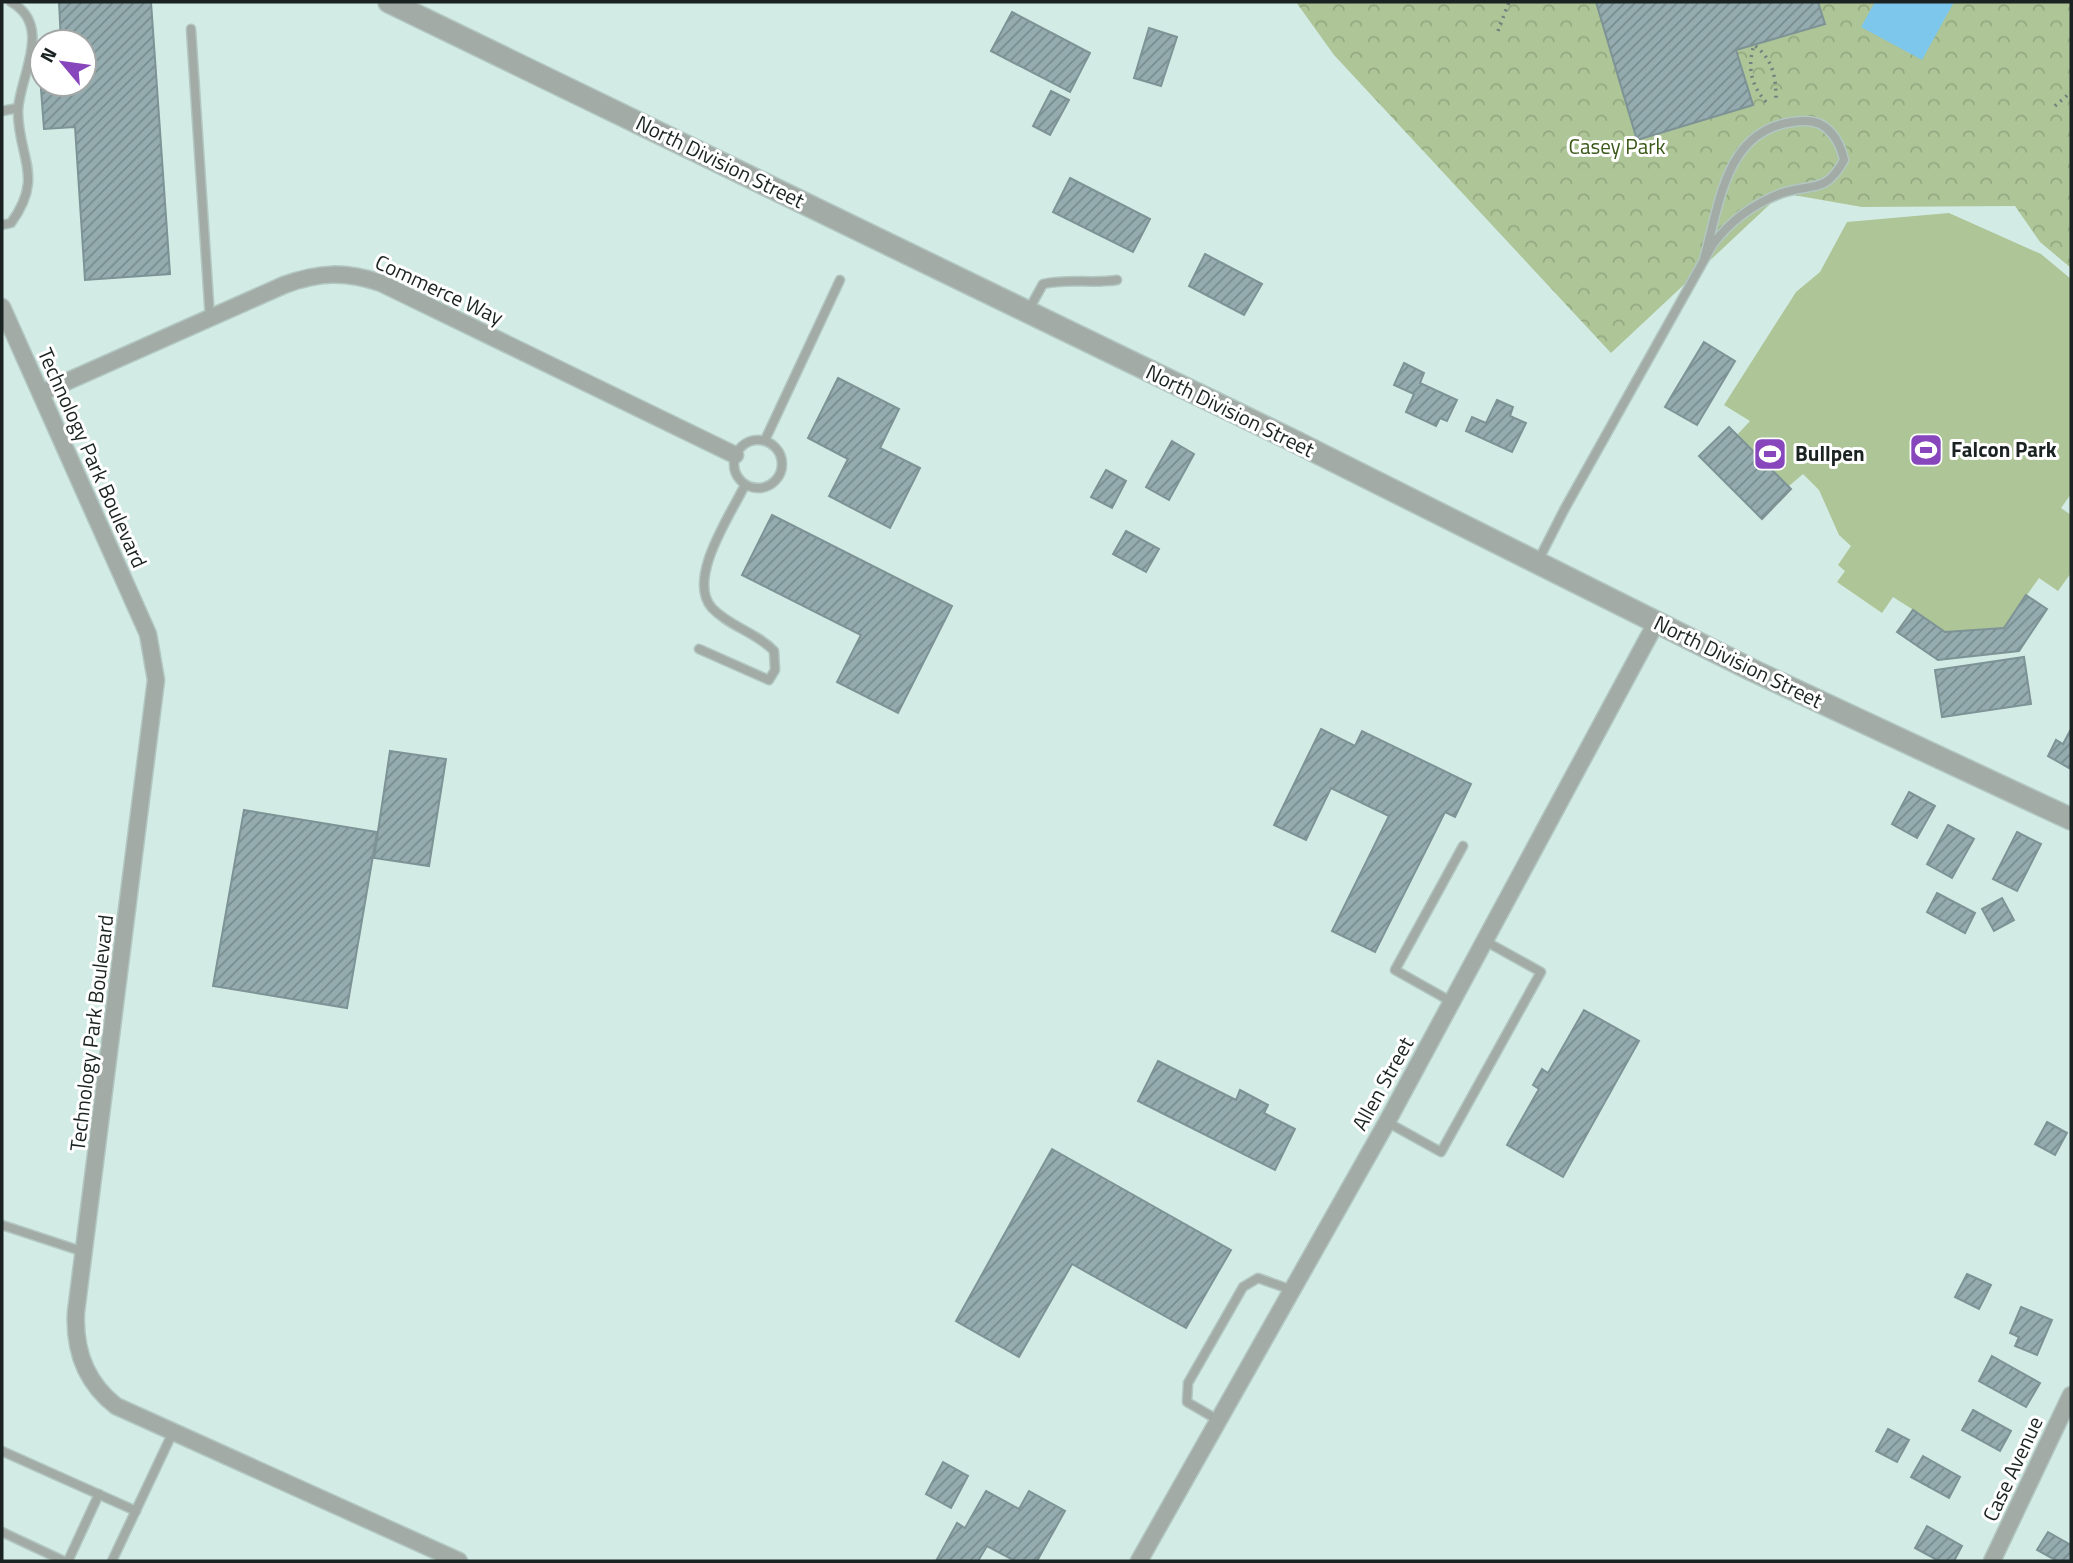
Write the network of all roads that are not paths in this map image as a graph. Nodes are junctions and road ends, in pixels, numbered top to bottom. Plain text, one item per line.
1 (11, 2) edge
2 (388, 2) edge
3 (191, 29) dead end
4 (18, 108) junction
5 (2, 111) edge
6 (2, 225) edge
7 (1704, 259) junction
8 (840, 280) dead end
9 (1117, 280) dead end
10 (2, 307) edge
11 (1026, 313) junction
12 (210, 319) junction
13 (41, 393) junction
14 (765, 440) junction
15 (735, 456) junction
16 (745, 485) junction
17 (1537, 564) junction
18 (1656, 622) junction
19 (699, 649) dead end
20 (2071, 819) edge
21 (1464, 846) dead end
22 (1485, 941) junction
23 (1452, 1002) junction
24 (1387, 1122) junction
25 (2, 1225) edge
26 (83, 1252) junction
27 (1292, 1290) junction
28 (2071, 1395) edge
29 (1218, 1420) junction
30 (173, 1432) junction
31 (2, 1451) edge
32 (100, 1494) junction
33 (136, 1511) junction
34 (2, 1532) edge
35 (66, 1561) edge
36 (112, 1561) edge
37 (459, 1561) edge
38 (1139, 1561) edge
39 (1992, 1561) edge

1 - 4 lane
2 - 11 street, North Division Street
3 - 12 lane
4 - 5 lane
4 - 6 lane
7 - 7 lane
7 - 17 lane
8 - 14 lane
9 - 11 lane
10 - 13 street, Technology Park Boulevard
11 - 17 street, North Division Street
12 - 13 street, Commerce Way
12 - 15 street, Commerce Way
13 - 26 street, Technology Park Boulevard
14 - 15 lane
14 - 16 lane
15 - 16 lane
16 - 19 lane
17 - 18 street, North Division Street
18 - 20 street, North Division Street
18 - 22 street, Allen Street
21 - 23 lane
22 - 23 street, Allen Street
22 - 24 lane
23 - 24 street, Allen Street
24 - 27 street, Allen Street
25 - 26 lane
26 - 30 street, Technology Park Boulevard
27 - 29 street, Allen Street
27 - 29 lane
28 - 39 street, Case Avenue
29 - 38 street, Allen Street
30 - 33 lane
30 - 37 street, Technology Park Boulevard
31 - 32 lane
32 - 33 lane
32 - 35 lane
33 - 36 lane
34 - 35 lane

